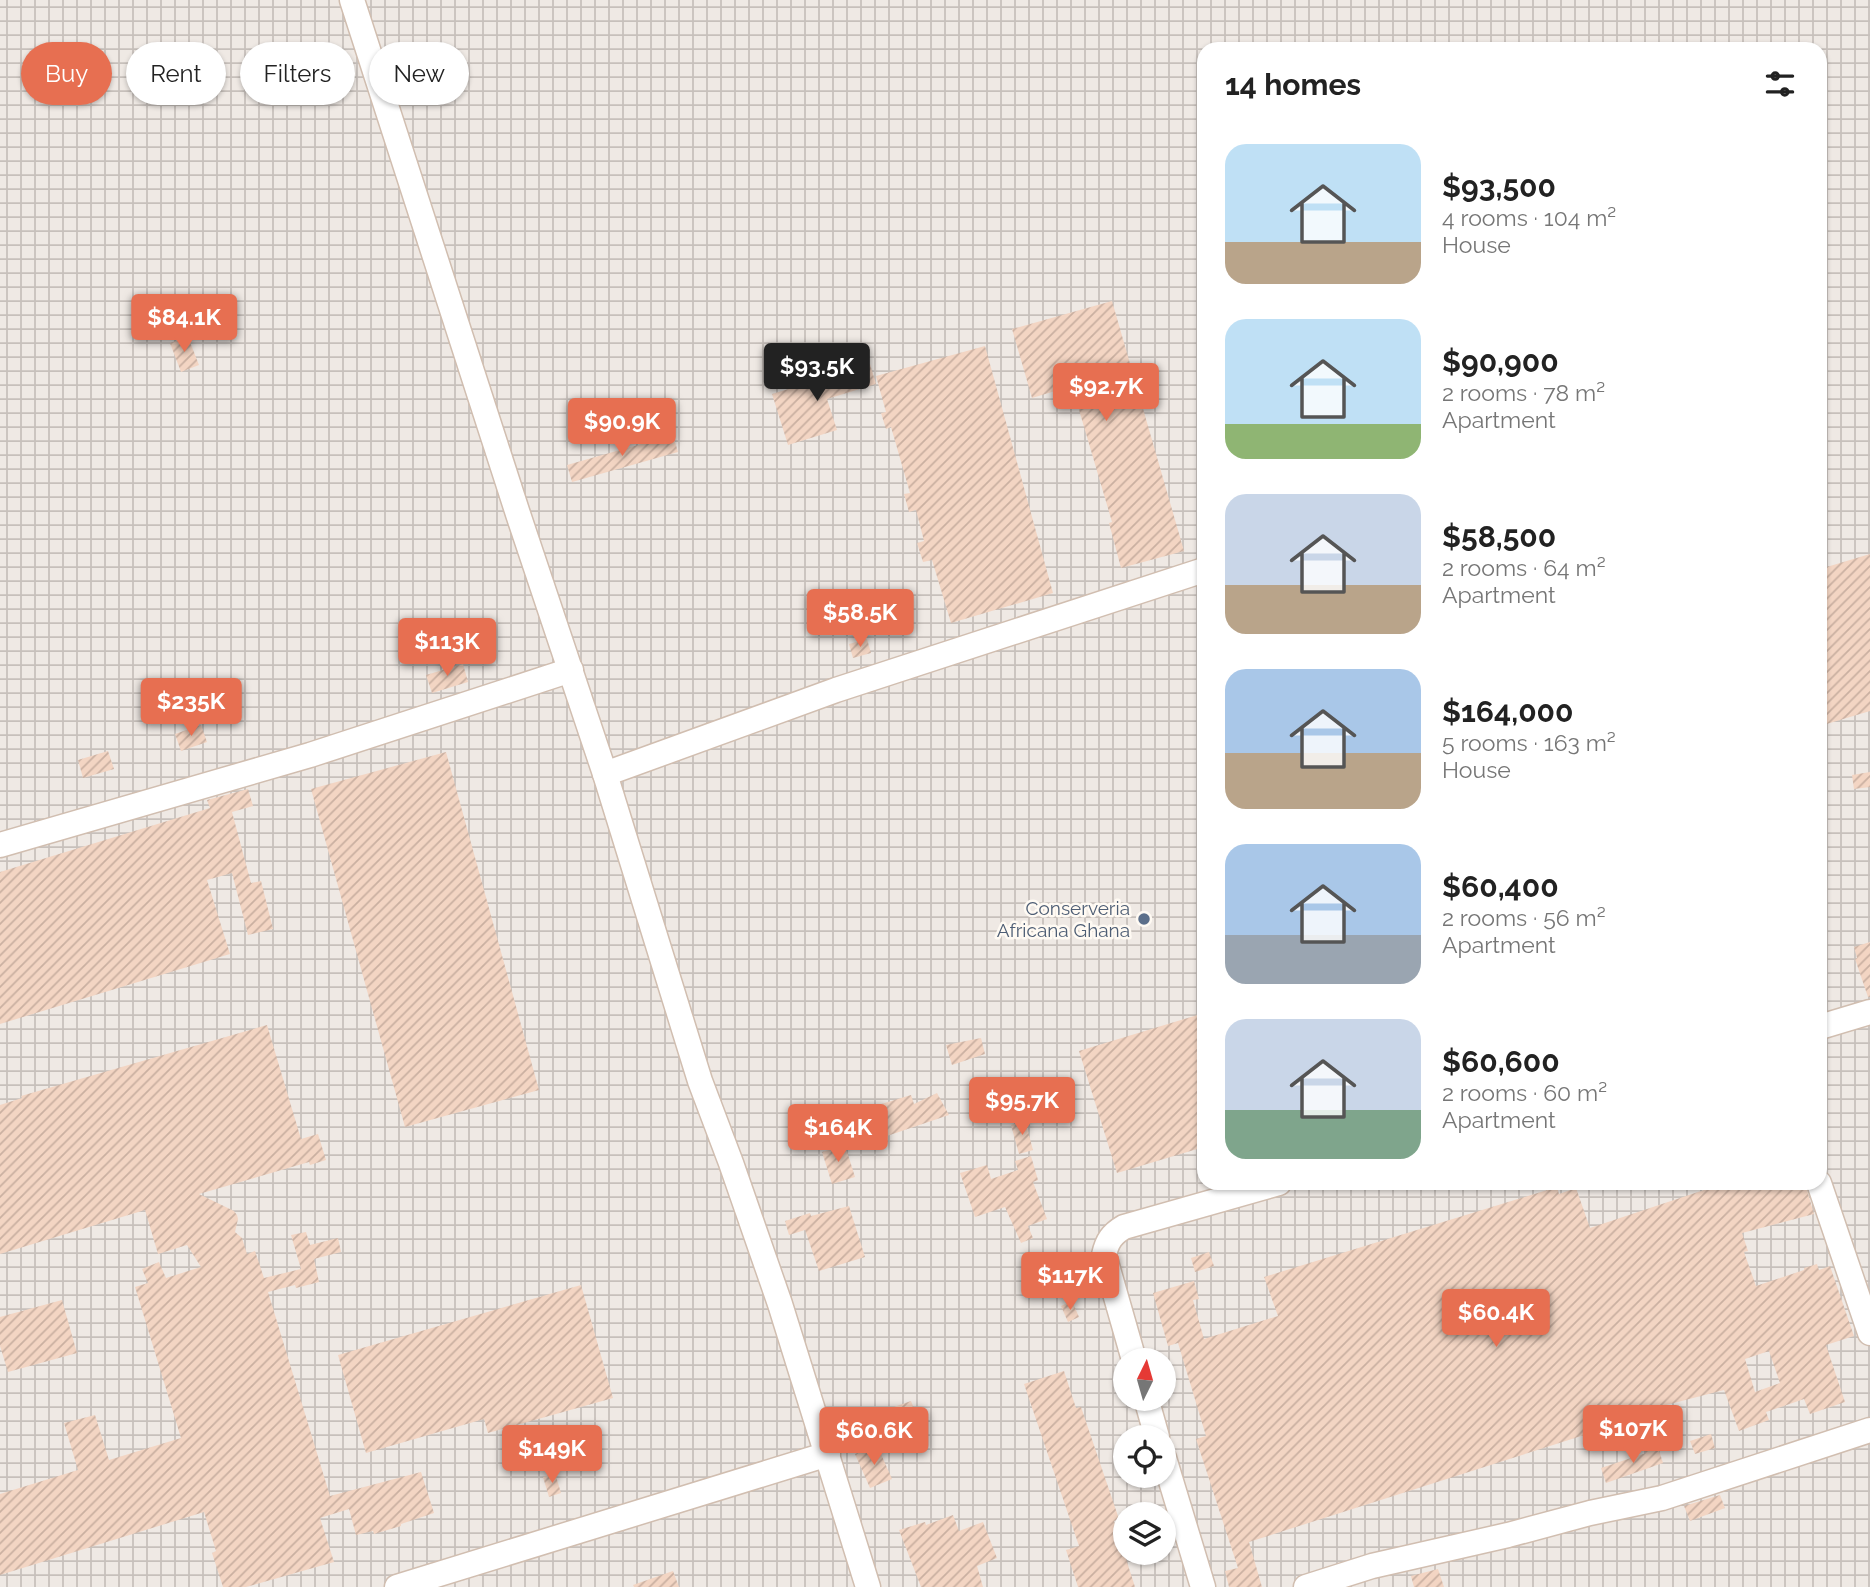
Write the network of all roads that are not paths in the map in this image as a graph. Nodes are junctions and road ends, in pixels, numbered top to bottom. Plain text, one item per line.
1 (352, 0) edge
2 (1197, 572) edge
3 (571, 670) junction
4 (605, 774) junction
5 (0, 845) edge
6 (1870, 1012) edge
7 (1827, 1025) edge
8 (1254, 1190) edge
9 (1821, 1190) edge
10 (1870, 1333) edge
11 (1131, 1348) edge
12 (1870, 1430) edge
13 (828, 1454) junction
14 (1173, 1488) edge
15 (397, 1587) edge
16 (869, 1587) edge
17 (1203, 1587) edge
18 (1306, 1587) edge

1 - 3 street
2 - 4 street
3 - 4 street
3 - 5 street
4 - 13 street
6 - 7 street
8 - 11 street
9 - 10 street
12 - 18 street
13 - 15 street
13 - 16 street
14 - 17 street

